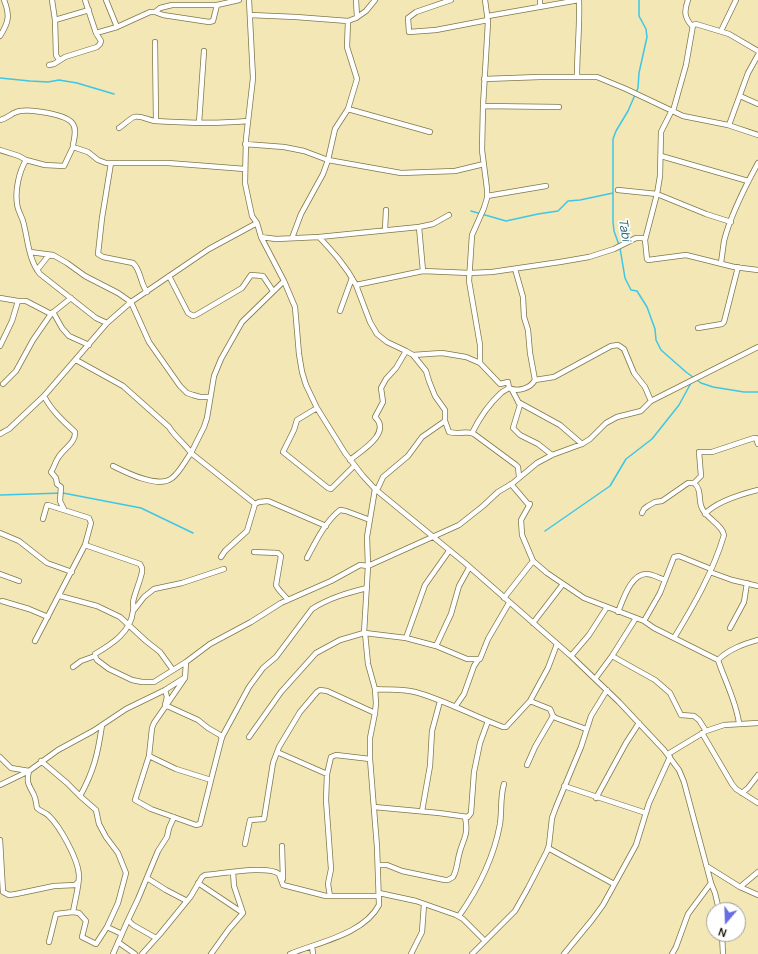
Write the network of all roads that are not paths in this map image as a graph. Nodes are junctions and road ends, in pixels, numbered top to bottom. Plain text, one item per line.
1 (4, 0) edge
2 (52, 0) edge
3 (85, 0) edge
4 (106, 0) edge
5 (238, 0) edge
6 (249, 0) edge
7 (356, 0) edge
8 (375, 0) edge
9 (451, 0) edge
10 (485, 0) edge
11 (540, 0) edge
12 (579, 0) edge
13 (688, 0) edge
14 (736, 0) edge
15 (217, 5) junction
16 (540, 7) junction
17 (89, 10) junction
18 (155, 12) junction
19 (250, 14) junction
20 (357, 17) junction
21 (488, 18) junction
22 (55, 20) junction
23 (348, 21) junction
24 (692, 26) junction
25 (117, 27) junction
26 (722, 31) junction
27 (96, 33) junction
28 (0, 36) edge
29 (155, 42) dead end
30 (204, 51) dead end
31 (758, 51) edge
32 (758, 56) edge
33 (59, 60) junction
34 (49, 65) dead end
35 (577, 76) junction
36 (484, 79) junction
37 (740, 96) junction
38 (758, 104) edge
39 (483, 106) junction
40 (559, 107) dead end
41 (348, 109) junction
42 (672, 111) junction
43 (0, 120) edge
44 (156, 121) junction
45 (248, 121) junction
46 (199, 123) junction
47 (729, 125) junction
48 (119, 128) dead end
49 (430, 132) dead end
50 (758, 134) edge
51 (245, 144) junction
52 (73, 147) junction
53 (0, 150) edge
54 (661, 156) junction
55 (26, 160) junction
56 (328, 160) junction
57 (111, 163) junction
58 (758, 163) edge
59 (484, 164) junction
60 (244, 169) junction
61 (748, 181) junction
62 (546, 186) dead end
63 (618, 190) dead end
64 (657, 194) junction
65 (487, 196) junction
66 (386, 210) dead end
67 (449, 215) dead end
68 (731, 222) junction
69 (257, 223) junction
70 (419, 227) junction
71 (385, 230) junction
72 (261, 237) junction
73 (319, 237) junction
74 (292, 238) junction
75 (645, 240) junction
76 (30, 252) junction
77 (67, 263) junction
78 (721, 263) junction
79 (738, 267) junction
80 (515, 269) junction
81 (37, 270) junction
82 (758, 270) edge
83 (423, 271) junction
84 (470, 273) junction
85 (169, 276) junction
86 (352, 278) junction
87 (284, 281) junction
88 (356, 285) junction
89 (273, 291) junction
90 (147, 292) junction
91 (0, 298) edge
92 (71, 298) junction
93 (18, 301) junction
94 (131, 302) junction
95 (340, 311) dead end
96 (52, 313) junction
97 (107, 323) junction
98 (698, 328) dead end
99 (1, 344) edge
100 (89, 345) junction
101 (758, 347) edge
102 (406, 350) junction
103 (413, 355) junction
104 (76, 360) junction
105 (480, 363) junction
106 (534, 380) junction
107 (3, 384) dead end
108 (511, 389) junction
109 (44, 396) junction
110 (210, 397) junction
111 (651, 401) junction
112 (518, 402) junction
113 (317, 408) junction
114 (446, 421) junction
115 (472, 433) junction
116 (0, 434) edge
117 (582, 444) junction
118 (758, 444) edge
119 (191, 453) junction
120 (552, 455) junction
121 (350, 460) junction
122 (113, 466) dead end
123 (354, 466) junction
124 (519, 477) junction
125 (694, 483) junction
126 (511, 484) junction
127 (375, 489) junction
128 (758, 490) edge
129 (60, 501) junction
130 (255, 504) junction
131 (53, 505) junction
132 (64, 509) junction
133 (642, 513) dead end
134 (705, 514) junction
135 (43, 518) dead end
136 (370, 520) junction
137 (326, 526) junction
138 (0, 533) edge
139 (433, 537) junction
140 (85, 545) junction
141 (449, 550) junction
142 (254, 552) dead end
143 (221, 558) dead end
144 (306, 558) dead end
145 (533, 561) junction
146 (368, 566) junction
147 (470, 568) junction
148 (224, 569) dead end
149 (711, 570) junction
150 (72, 572) junction
151 (0, 574) edge
152 (665, 580) junction
153 (19, 581) dead end
154 (747, 583) junction
155 (563, 584) junction
156 (758, 586) edge
157 (367, 588) junction
158 (60, 596) junction
159 (504, 598) junction
160 (288, 600) junction
161 (2, 601) dead end
162 (509, 603) junction
163 (607, 607) junction
164 (134, 610) junction
165 (618, 612) junction
166 (48, 617) junction
167 (636, 618) junction
168 (644, 621) junction
169 (533, 623) junction
170 (128, 625) junction
171 (730, 628) dead end
172 (365, 633) junction
173 (406, 638) junction
174 (674, 638) junction
175 (758, 640) edge
176 (35, 641) dead end
177 (558, 644) junction
178 (436, 646) junction
179 (95, 656) junction
180 (571, 656) junction
181 (612, 656) junction
182 (478, 660) junction
183 (718, 660) junction
184 (186, 662) junction
185 (73, 667) dead end
186 (173, 670) junction
187 (185, 678) junction
188 (595, 679) junction
189 (375, 689) junction
190 (165, 690) junction
191 (607, 690) junction
192 (440, 701) junction
193 (530, 701) junction
194 (165, 705) junction
195 (455, 707) junction
196 (375, 713) junction
197 (553, 716) junction
198 (488, 721) junction
199 (639, 723) junction
200 (739, 723) junction
201 (758, 723) edge
202 (102, 725) junction
203 (586, 729) junction
204 (704, 732) junction
205 (249, 736) dead end
206 (222, 738) junction
207 (277, 752) junction
208 (669, 755) junction
209 (149, 756) junction
210 (0, 757) edge
211 (370, 759) junction
212 (41, 761) junction
213 (527, 765) dead end
214 (29, 771) junction
215 (327, 774) junction
216 (758, 774) edge
217 (211, 780) junction
218 (504, 784) dead end
219 (0, 785) edge
220 (564, 786) junction
221 (742, 793) junction
222 (80, 796) junction
223 (596, 798) junction
224 (758, 804) edge
225 (374, 807) junction
226 (422, 811) junction
227 (646, 813) junction
228 (174, 817) junction
229 (465, 817) junction
230 (0, 840) edge
231 (245, 844) dead end
232 (282, 846) dead end
233 (548, 848) junction
234 (378, 865) junction
235 (708, 867) junction
236 (234, 872) junction
237 (758, 872) edge
238 (146, 878) junction
239 (78, 882) junction
240 (198, 883) junction
241 (711, 883) junction
242 (614, 884) junction
243 (283, 885) junction
244 (740, 887) junction
245 (2, 895) edge
246 (379, 895) junction
247 (330, 896) junction
248 (758, 896) edge
249 (187, 901) junction
250 (717, 902) edge
251 (424, 904) junction
252 (73, 912) junction
253 (243, 913) junction
254 (459, 916) junction
255 (128, 920) junction
256 (107, 927) junction
257 (122, 934) junction
258 (156, 938) junction
259 (485, 941) junction
260 (49, 942) dead end
261 (118, 942) junction
262 (722, 942) edge
263 (312, 946) junction
264 (112, 954) edge
265 (135, 954) edge
266 (142, 954) edge
267 (212, 954) edge
268 (290, 954) edge
269 (313, 954) edge
270 (411, 954) edge
271 (472, 954) edge
272 (564, 954) edge
273 (672, 954) edge
274 (723, 954) edge

1 - 28 street
2 - 22 street
3 - 17 street
4 - 25 street
5 - 15 street
6 - 19 street
7 - 20 street
8 - 20 street
9 - 21 street
10 - 21 street
11 - 16 street
12 - 16 street
12 - 35 street
13 - 24 street
14 - 26 street
15 - 18 street
15 - 18 street
16 - 21 street
17 - 22 street
17 - 27 street
18 - 25 street
19 - 23 street
19 - 45 street
20 - 23 street
21 - 36 street
22 - 33 street
23 - 41 street
24 - 26 street
24 - 42 street
25 - 27 street
26 - 31 street
27 - 33 street
29 - 44 street
30 - 46 street
32 - 37 street
33 - 34 street
35 - 36 street
35 - 42 street
36 - 39 street
37 - 38 street
37 - 47 street
39 - 40 street
39 - 59 street
41 - 49 street
41 - 56 street
42 - 47 street
42 - 54 street
43 - 52 street
44 - 46 street
44 - 48 street
45 - 46 street
45 - 51 street
47 - 50 street
51 - 56 street
51 - 60 street
52 - 55 street
52 - 57 street
53 - 55 street
54 - 61 street
54 - 64 street
55 - 76 street
56 - 59 street
56 - 74 street
57 - 60 street
57 - 90 street
58 - 61 street
59 - 65 street
60 - 69 street
61 - 68 street
62 - 65 street
63 - 64 street
64 - 68 street
64 - 75 street
65 - 84 street
66 - 71 street
67 - 70 street
68 - 78 street
69 - 72 street
69 - 85 street
70 - 71 street
70 - 83 street
71 - 73 street
72 - 74 street
72 - 87 street
73 - 74 street
73 - 86 street
75 - 78 street
75 - 80 street
76 - 77 street
76 - 81 street
77 - 81 street
77 - 94 street
78 - 79 street
79 - 82 street
79 - 98 street
80 - 84 street
80 - 106 street
81 - 92 street
83 - 84 street
83 - 88 street
84 - 105 street
85 - 89 street
85 - 90 street
86 - 88 street
86 - 95 street
87 - 89 street
87 - 113 street
88 - 102 street
89 - 110 street
90 - 94 street
91 - 93 street
92 - 96 street
92 - 97 street
93 - 96 street
93 - 99 street
94 - 97 street
94 - 110 street
96 - 100 street
96 - 107 street
97 - 100 street
100 - 104 street
101 - 111 street
102 - 103 street
102 - 121 street
103 - 105 street
103 - 114 street
104 - 109 street
104 - 119 street
105 - 108 street
106 - 108 street
106 - 111 street
108 - 112 street
108 - 115 street
109 - 116 street
109 - 129 street
110 - 119 street
111 - 117 street
112 - 117 street
112 - 120 street
113 - 121 street
113 - 123 street
114 - 115 street
114 - 127 street
115 - 124 street
117 - 120 street
118 - 125 street
119 - 122 street
119 - 130 street
120 - 124 street
121 - 123 street
123 - 127 street
124 - 126 street
125 - 133 street
125 - 134 street
126 - 139 street
126 - 145 street
127 - 136 street
127 - 139 street
128 - 134 street
129 - 131 street
129 - 132 street
130 - 137 street
130 - 143 street
131 - 132 street
131 - 135 street
132 - 140 street
134 - 149 street
136 - 137 street
136 - 146 street
137 - 144 street
138 - 150 street
139 - 141 street
139 - 146 street
140 - 150 street
140 - 164 street
141 - 147 street
141 - 173 street
142 - 160 street
145 - 155 street
145 - 159 street
146 - 157 street
146 - 160 street
147 - 159 street
147 - 178 street
148 - 164 street
149 - 152 street
149 - 154 street
149 - 174 street
150 - 158 street
151 - 153 street
152 - 165 street
152 - 168 street
154 - 156 street
154 - 171 street
155 - 163 street
155 - 169 street
157 - 172 street
157 - 206 street
158 - 166 street
158 - 170 street
159 - 162 street
160 - 184 street
161 - 166 street
162 - 169 street
162 - 182 street
163 - 165 street
163 - 180 street
164 - 170 street
165 - 167 street
166 - 176 street
167 - 168 street
167 - 181 street
168 - 174 street
169 - 177 street
170 - 179 street
170 - 186 street
172 - 173 street
172 - 189 street
172 - 205 street
173 - 178 street
174 - 183 street
175 - 183 street
177 - 180 street
177 - 193 street
178 - 182 street
179 - 185 street
179 - 186 street
180 - 188 street
181 - 188 street
181 - 204 street
182 - 195 street
183 - 200 street
184 - 186 street
184 - 187 street
187 - 190 street
187 - 194 street
188 - 191 street
189 - 192 street
189 - 196 street
190 - 194 street
190 - 202 street
191 - 199 street
191 - 203 street
192 - 195 street
192 - 226 street
193 - 197 street
193 - 198 street
194 - 206 street
194 - 209 street
195 - 198 street
196 - 207 street
196 - 211 street
197 - 203 street
197 - 213 street
198 - 229 street
199 - 208 street
199 - 223 street
200 - 201 street
200 - 204 street
202 - 212 street
202 - 222 street
203 - 220 street
204 - 208 street
204 - 221 street
206 - 217 street
207 - 215 street
207 - 231 street
208 - 227 street
208 - 235 street
209 - 217 street
209 - 228 street
210 - 214 street
211 - 215 street
211 - 225 street
212 - 214 street
212 - 222 street
214 - 219 street
214 - 239 street
215 - 247 street
216 - 221 street
217 - 228 street
218 - 254 street
220 - 223 street
220 - 233 street
221 - 224 street
222 - 256 street
223 - 227 street
225 - 226 street
225 - 234 street
226 - 229 street
227 - 242 street
228 - 238 street
229 - 234 street
230 - 245 street
232 - 243 street
233 - 242 street
233 - 259 street
234 - 246 street
235 - 241 street
235 - 244 street
236 - 240 street
236 - 243 street
236 - 253 street
237 - 244 street
238 - 249 street
238 - 255 street
239 - 245 street
239 - 252 street
240 - 249 street
240 - 253 street
241 - 250 street
241 - 273 street
242 - 272 street
243 - 247 street
244 - 248 street
246 - 247 street
246 - 251 street
246 - 263 street
249 - 258 street
251 - 254 street
251 - 270 street
252 - 256 street
252 - 260 street
253 - 267 street
254 - 259 street
255 - 257 street
255 - 258 street
256 - 257 street
257 - 261 street
258 - 266 street
259 - 271 street
261 - 264 street
261 - 265 street
262 - 274 street
263 - 268 street
263 - 269 street

